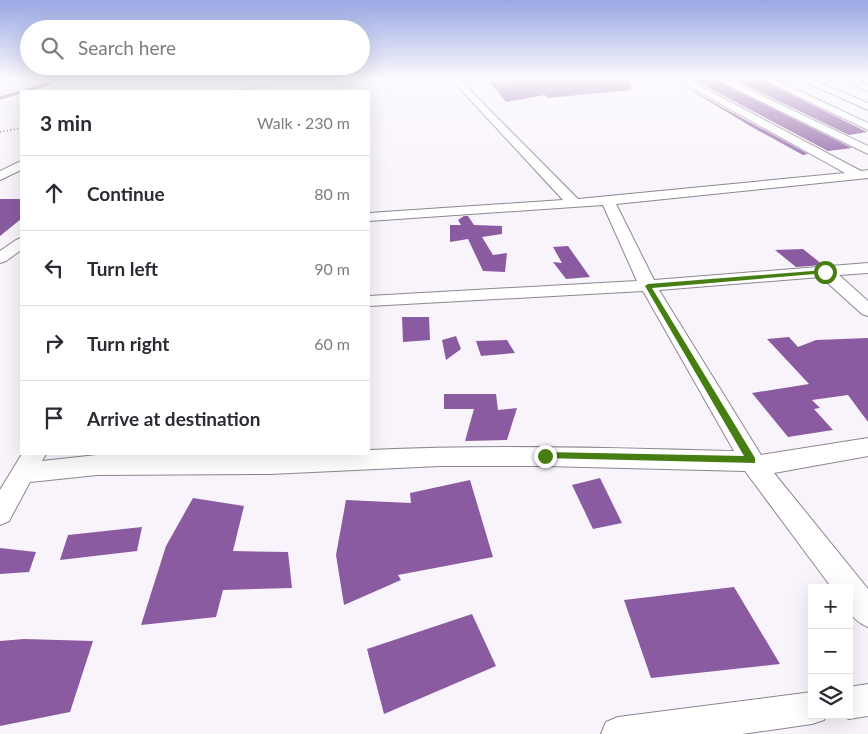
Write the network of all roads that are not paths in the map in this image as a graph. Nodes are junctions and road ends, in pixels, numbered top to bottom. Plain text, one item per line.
1 (487, 113) edge
2 (746, 113) edge
3 (791, 113) edge
4 (839, 113) edge
5 (868, 127) edge
6 (868, 150) edge
7 (20, 166) edge
8 (864, 174) edge
9 (0, 176) edge
10 (608, 200) junction
11 (574, 203) junction
12 (370, 217) edge
13 (20, 244) edge
14 (0, 258) edge
15 (868, 268) edge
16 (825, 272) junction
17 (648, 286) junction
18 (370, 301) edge
19 (868, 310) edge
20 (868, 447) edge
21 (309, 458) edge
22 (29, 463) edge
23 (754, 463) junction
24 (0, 514) edge
25 (868, 612) edge
26 (868, 700) edge
27 (853, 702) edge
28 (808, 709) edge
29 (618, 734) edge

1 - 11 street
2 - 8 street
3 - 6 street
4 - 5 street
7 - 9 street
8 - 10 street
10 - 11 street
10 - 17 street
11 - 12 street
13 - 14 street
15 - 16 street
16 - 17 street
16 - 19 street
17 - 18 street
17 - 23 street
20 - 23 street
21 - 22 street
21 - 23 street
22 - 24 street
23 - 25 street
26 - 27 street
28 - 29 street

